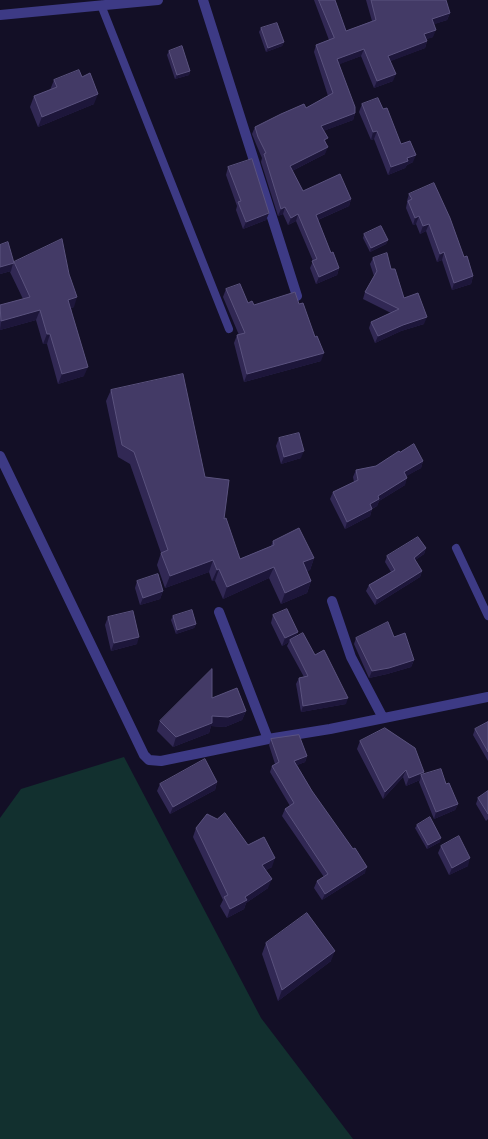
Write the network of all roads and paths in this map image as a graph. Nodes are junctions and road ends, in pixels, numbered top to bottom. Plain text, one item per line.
1 (158, 0) edge
2 (203, 0) edge
3 (101, 6) junction
4 (0, 15) edge
5 (297, 296) edge
6 (229, 329) dead end
7 (0, 456) edge
8 (456, 548) dead end
9 (332, 601) dead end
10 (219, 612) dead end
11 (488, 616) edge
12 (488, 697) edge
13 (383, 718) junction
14 (268, 739) junction

1 - 3 street
2 - 5 street
3 - 4 street
3 - 6 lane
7 - 14 street
8 - 11 lane
9 - 13 street
10 - 14 street
12 - 13 street
13 - 14 street

